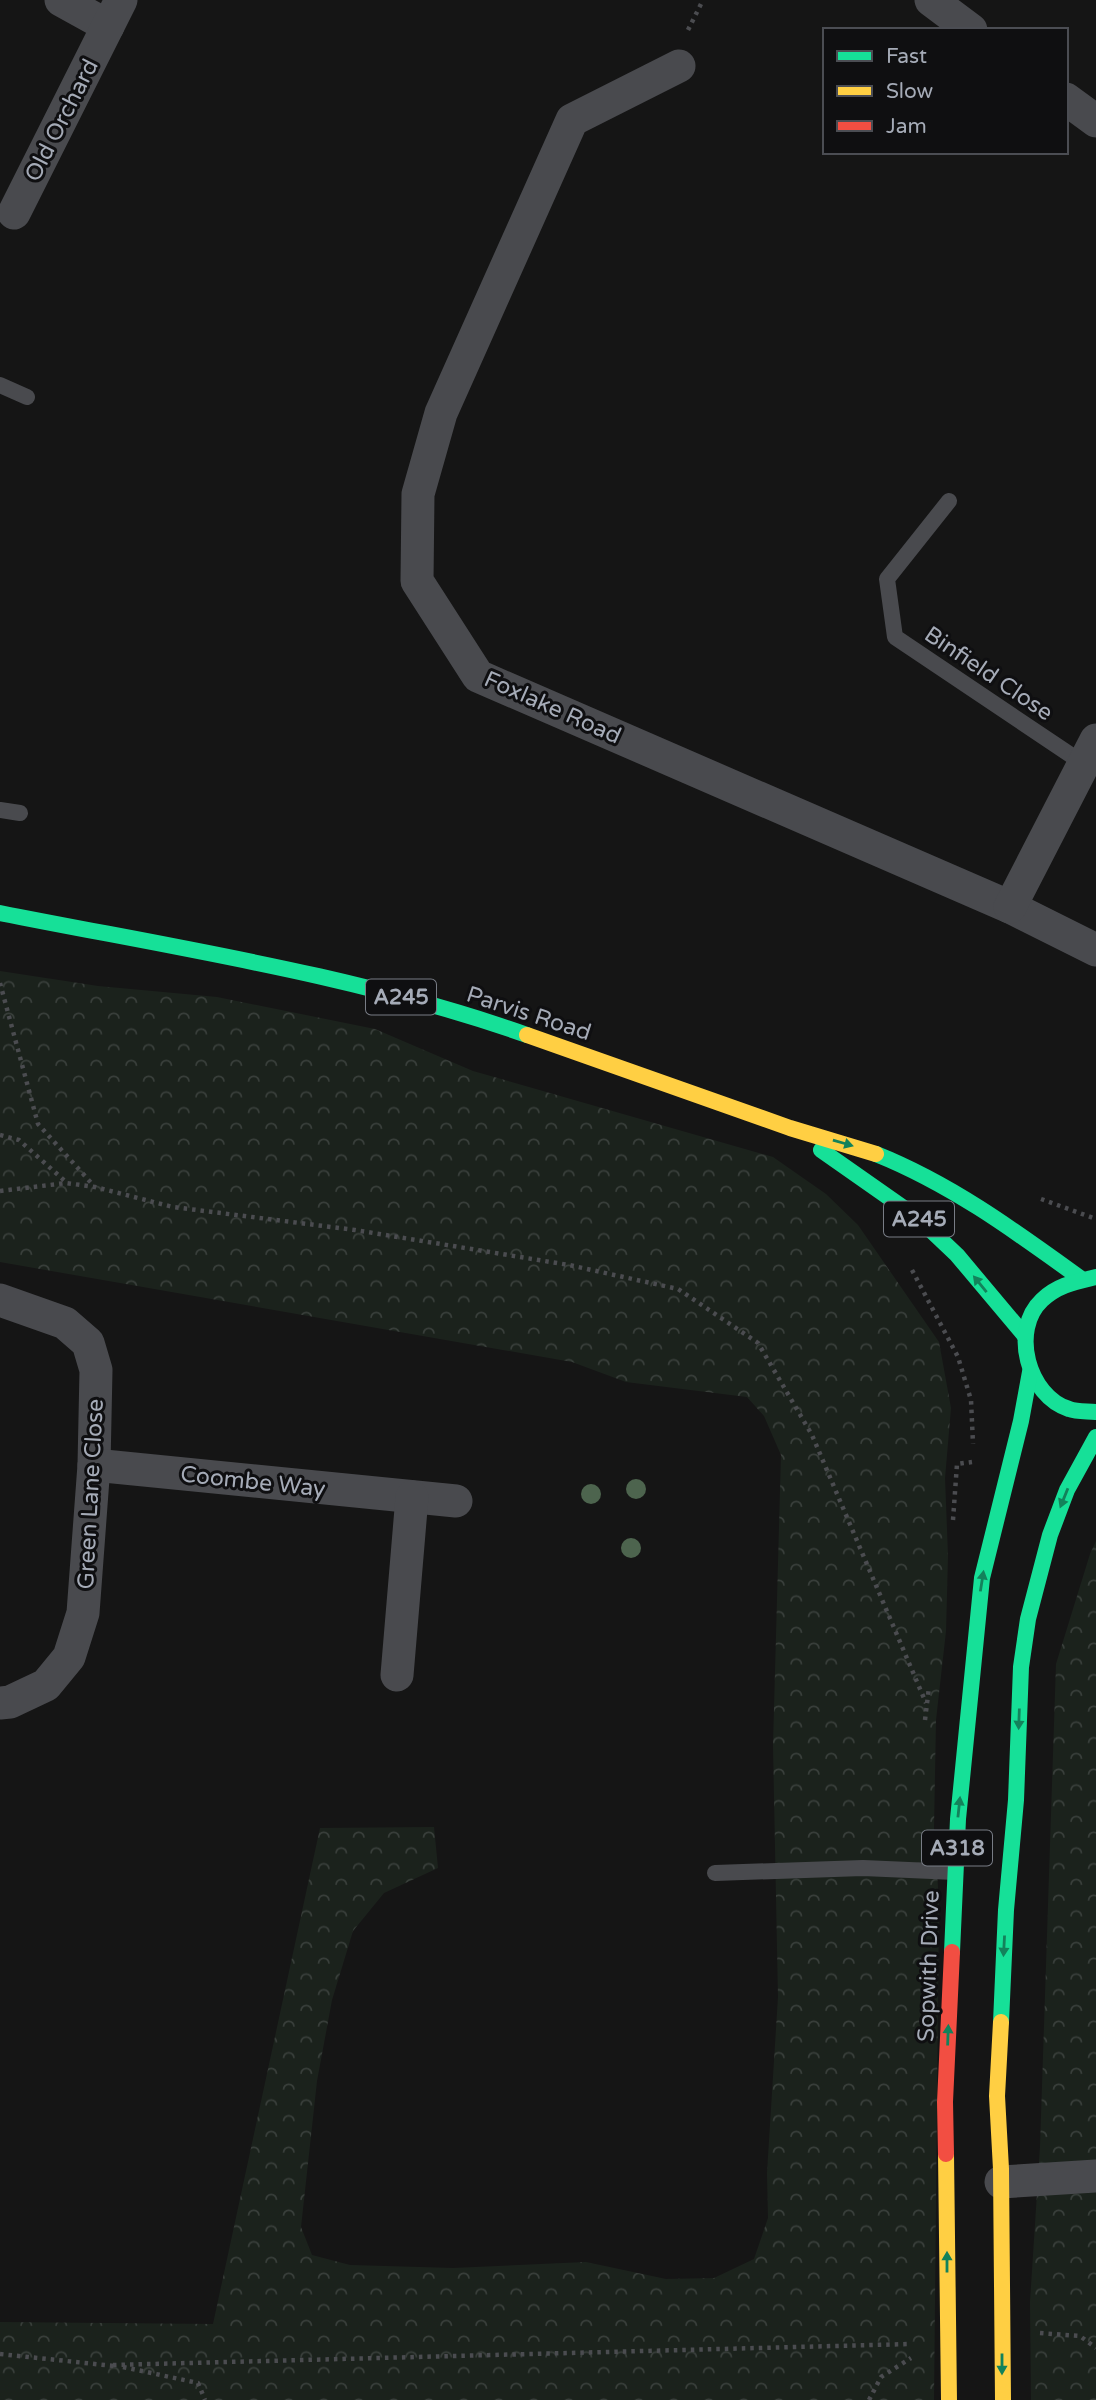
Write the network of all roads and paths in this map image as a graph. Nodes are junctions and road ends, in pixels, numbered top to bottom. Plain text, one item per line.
1 (61, 0) edge
2 (931, 0) edge
3 (115, 13) edge
4 (968, 28) edge
5 (679, 66) dead end
6 (1068, 100) edge
7 (1096, 121) edge
8 (14, 213) dead end
9 (0, 386) edge
10 (27, 397) dead end
11 (949, 501) dead end
12 (1090, 752) edge
13 (0, 810) edge
14 (20, 813) dead end
15 (1010, 907) junction
16 (0, 913) edge
17 (1096, 950) edge
18 (0, 983) edge
19 (790, 1128) junction
20 (0, 1135) edge
21 (66, 1183) junction
22 (95, 1187) junction
23 (0, 1191) edge
24 (911, 1268) dead end
25 (1088, 1277) edge
26 (0, 1300) edge
27 (1025, 1336) junction
28 (1030, 1372) junction
29 (1096, 1412) edge
30 (1096, 1437) edge
31 (94, 1465) junction
32 (971, 1475) dead end
33 (412, 1497) junction
34 (456, 1501) dead end
35 (397, 1675) dead end
36 (0, 1703) edge
37 (926, 1703) dead end
38 (955, 1872) junction
39 (715, 1873) dead end
40 (1096, 2176) edge
41 (1001, 2182) junction
42 (1041, 2333) dead end
43 (910, 2344) dead end
44 (1096, 2348) edge
45 (0, 2354) edge
46 (911, 2358) dead end
47 (113, 2365) junction
48 (205, 2400) edge
49 (869, 2400) edge
50 (949, 2400) edge
51 (1003, 2400) edge

1 - 3 street, Old Orchard
2 - 4 street
3 - 8 street, Old Orchard
5 - 15 street, Foxlake Road
6 - 7 street
9 - 10 lane
11 - 12 lane, Binfield Close
12 - 15 street
13 - 14 lane
15 - 17 street, Foxlake Road
16 - 19 main road, Parvis Road / A245
18 - 22 path
19 -> 25 main road, Parvis Road / A245
27 -> 19 main road, Parvis Road / A245
20 - 21 path
21 - 22 path
21 - 23 path
22 - 37 path
24 - 32 path
25 - 27 main road, A245
26 - 31 street, Green Lane Close
27 - 28 main road, A245
28 - 29 main road
38 -> 28 main road, Sopwith Drive / A318
30 -> 41 main road, A318
31 - 33 street, Coombe Way
31 - 36 street, Green Lane Close
33 - 34 street, Coombe Way
33 - 35 street
38 - 39 lane
50 -> 38 main road, Sopwith Drive / A318
40 - 41 street
41 -> 51 main road, A318
42 - 44 path
43 - 47 path
45 - 47 path
46 - 49 path
47 - 48 path

